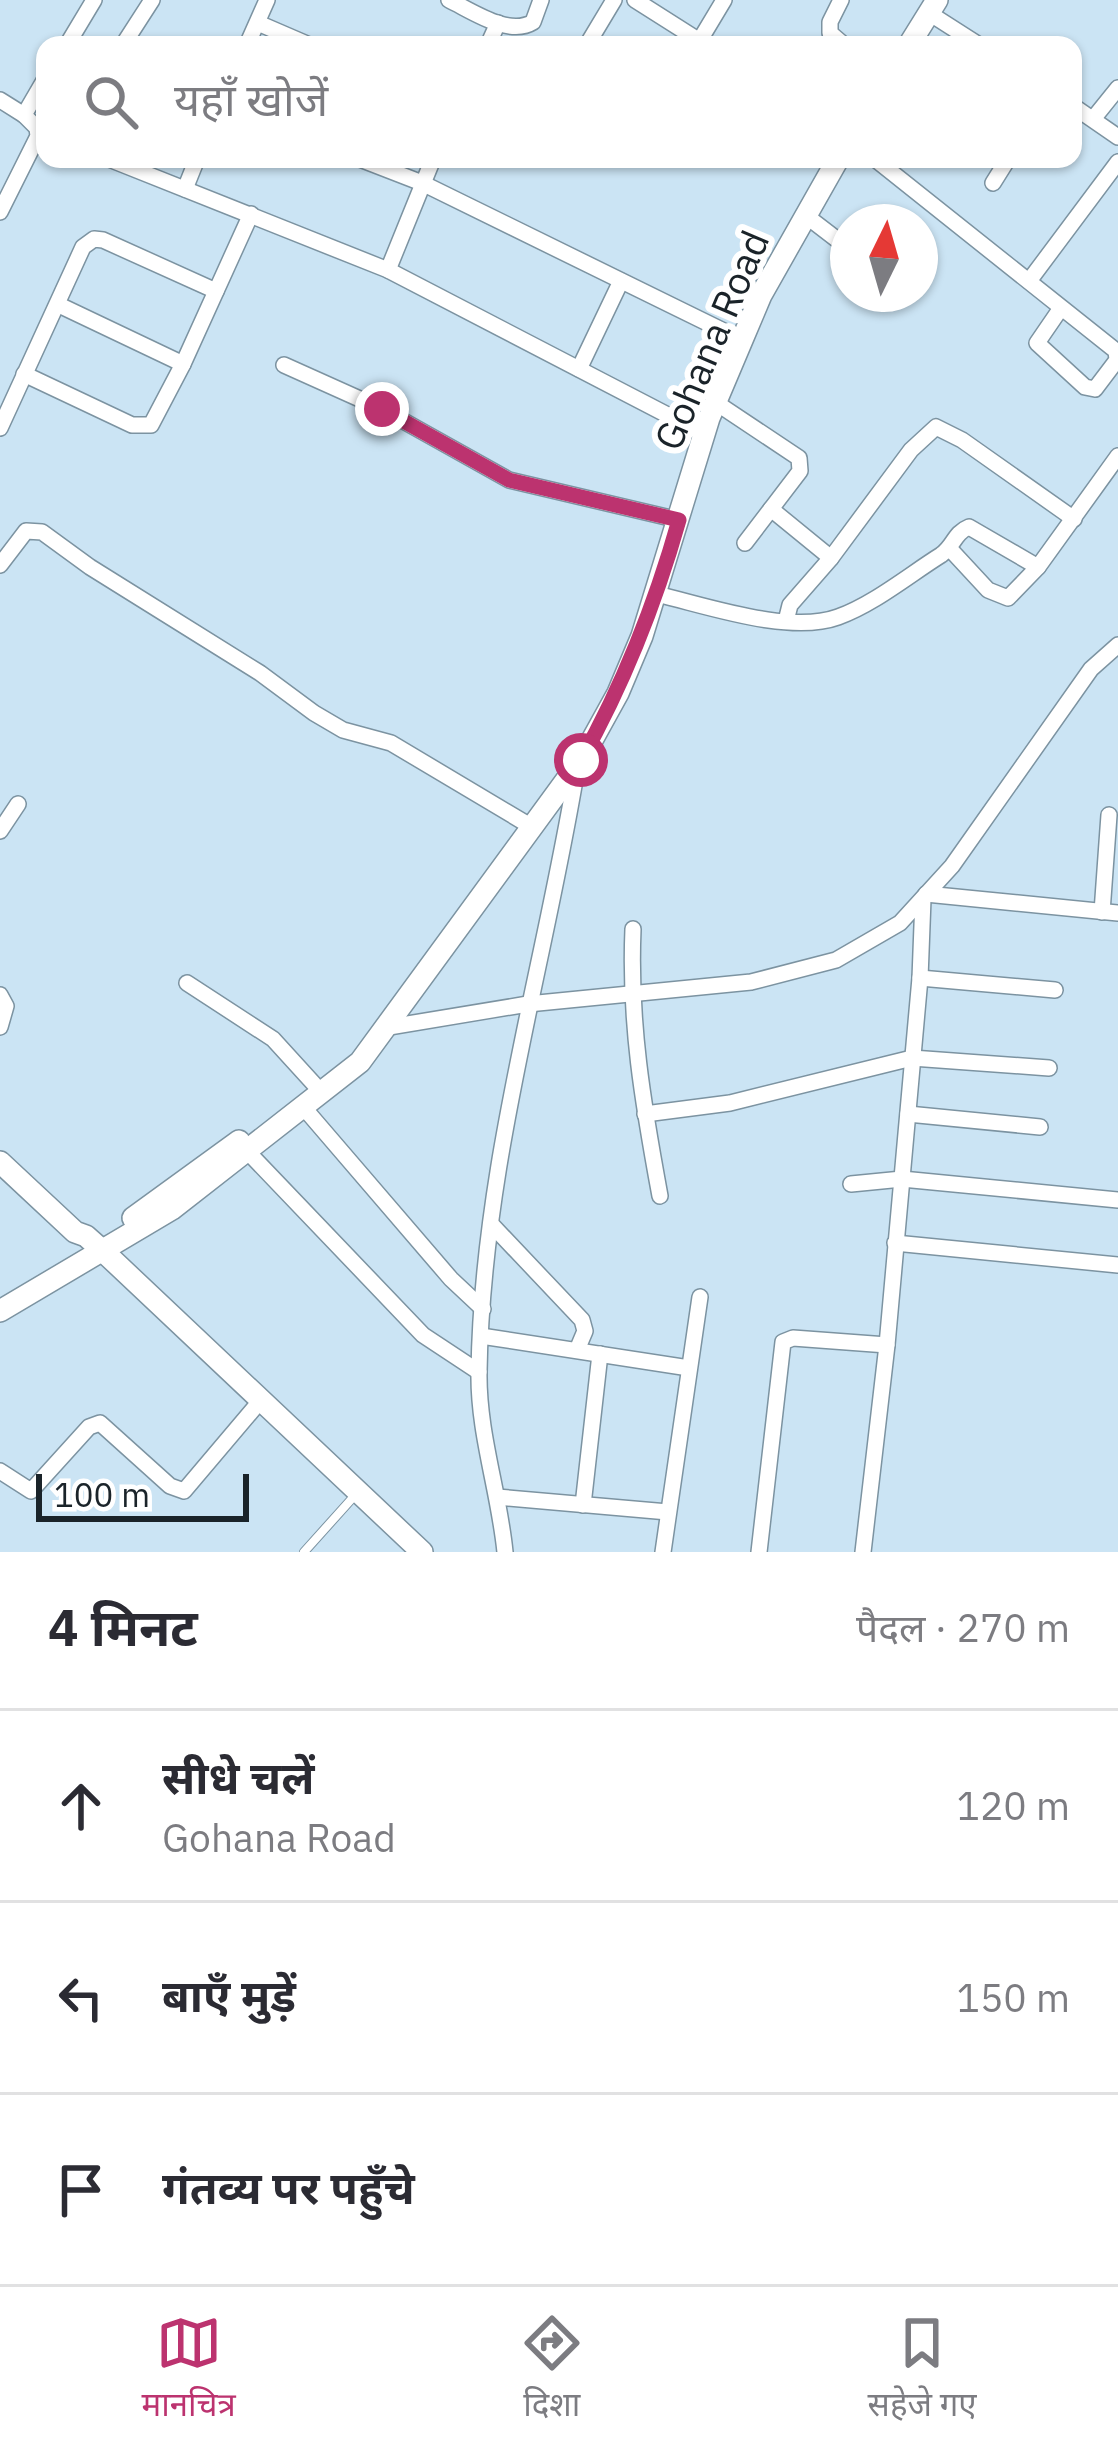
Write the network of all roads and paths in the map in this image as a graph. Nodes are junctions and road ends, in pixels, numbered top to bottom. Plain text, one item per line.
1 (94, 0) edge
2 (152, 0) edge
3 (268, 0) edge
4 (449, 0) edge
5 (541, 0) edge
6 (614, 0) edge
7 (635, 0) edge
8 (724, 0) edge
9 (841, 0) edge
10 (933, 6) edge
11 (258, 23) junction
12 (498, 23) junction
13 (72, 36) edge
14 (129, 36) edge
15 (252, 36) edge
16 (288, 36) edge
17 (492, 36) edge
18 (592, 36) edge
19 (689, 36) edge
20 (705, 36) edge
21 (834, 36) edge
22 (915, 36) edge
23 (968, 36) edge
24 (1118, 88) edge
25 (36, 94) edge
26 (0, 100) edge
27 (1082, 112) edge
28 (24, 115) junction
29 (1093, 119) junction
30 (36, 127) edge
31 (1118, 137) edge
32 (36, 140) edge
33 (1118, 161) edge
34 (132, 168) edge
35 (193, 168) edge
36 (383, 168) edge
37 (430, 168) edge
38 (833, 168) edge
39 (886, 168) edge
40 (1003, 168) edge
41 (422, 183) junction
42 (993, 183) dead end
43 (184, 189) junction
44 (0, 212) edge
45 (251, 214) junction
46 (805, 215) junction
47 (830, 234) edge
48 (388, 270) junction
49 (621, 281) junction
50 (1029, 281) junction
51 (216, 291) junction
52 (58, 305) junction
53 (1061, 308) junction
54 (742, 340) junction
55 (183, 364) junction
56 (284, 365) dead end
57 (579, 369) junction
58 (24, 374) junction
59 (716, 402) junction
60 (0, 428) edge
61 (704, 434) junction
62 (1118, 455) edge
63 (771, 509) junction
64 (1074, 519) junction
65 (679, 520) junction
66 (0, 532) edge
67 (745, 543) dead end
68 (14, 544) junction
69 (950, 549) junction
70 (831, 558) junction
71 (0, 565) edge
72 (1038, 567) junction
73 (656, 594) junction
74 (786, 621) junction
75 (1118, 644) edge
76 (577, 765) junction
77 (18, 804) dead end
78 (1109, 814) dead end
79 (532, 827) junction
80 (0, 831) edge
81 (925, 897) junction
82 (1110, 912) edge
83 (633, 929) dead end
84 (920, 977) junction
85 (187, 983) dead end
86 (1055, 991) dead end
87 (0, 995) edge
88 (630, 996) junction
89 (528, 1004) junction
90 (0, 1027) edge
91 (376, 1037) junction
92 (912, 1058) junction
93 (1049, 1068) dead end
94 (314, 1084) junction
95 (305, 1109) junction
96 (645, 1114) junction
97 (908, 1114) junction
98 (1040, 1127) dead end
99 (0, 1143) edge
100 (248, 1152) junction
101 (0, 1162) edge
102 (902, 1179) junction
103 (850, 1184) dead end
104 (660, 1196) dead end
105 (1118, 1200) edge
106 (491, 1224) junction
107 (94, 1243) junction
108 (895, 1243) junction
109 (1118, 1265) edge
110 (0, 1294) edge
111 (700, 1297) dead end
112 (483, 1309) junction
113 (0, 1311) edge
114 (481, 1336) junction
115 (887, 1345) junction
116 (577, 1350) junction
117 (600, 1354) junction
118 (689, 1368) junction
119 (479, 1372) junction
120 (261, 1400) junction
121 (0, 1472) edge
122 (358, 1492) junction
123 (497, 1497) junction
124 (583, 1505) junction
125 (668, 1512) junction
126 (307, 1551) edge
127 (422, 1552) edge
128 (505, 1552) edge
129 (663, 1552) edge
130 (759, 1552) edge
131 (863, 1552) edge

1 - 13 street
2 - 14 street
3 - 11 street
4 - 12 street
5 - 12 street
6 - 18 street
7 - 19 street
8 - 20 street
9 - 21 street
10 - 22 main road
10 - 23 street
11 - 15 street
11 - 16 street
12 - 17 street
24 - 29 street
25 - 28 street
26 - 28 street
27 - 29 street
28 - 30 street
29 - 31 street
32 - 44 street
33 - 50 street
34 - 43 street
35 - 43 street
36 - 41 street
37 - 41 street
38 - 46 main road, Gohana Road
39 - 50 street
40 - 42 street
41 - 48 street
41 - 49 street
43 - 45 street
45 - 48 street
45 - 51 street
46 - 47 street
46 - 54 main road, Gohana Road
48 - 57 street
49 - 54 street
49 - 57 street
50 - 53 street
51 - 52 street
51 - 55 street
52 - 55 street
52 - 58 street
53 - 53 street
54 - 59 main road, Gohana Road
55 - 58 street
56 - 65 street
57 - 61 street
58 - 60 street
59 - 61 main road, Gohana Road
59 - 63 street
61 - 65 main road, Gohana Road
62 - 64 street
63 - 67 street
63 - 70 street
64 - 70 street
64 - 72 street
65 - 73 main road, Gohana Road
66 - 68 street
68 - 71 street
68 - 79 street
69 - 72 street
69 - 72 street
69 - 74 street
70 - 74 street
73 - 74 street
73 - 76 main road, Gohana Road
75 - 81 street
76 - 79 main road, Gohana Road
76 - 89 street
77 - 80 street
78 - 82 street
79 - 91 main road, Gohana Road
81 - 82 street
81 - 84 street
81 - 88 street
83 - 88 street
84 - 86 street
84 - 92 street
85 - 94 street
87 - 90 street
88 - 89 street
88 - 96 street
89 - 91 street
89 - 106 street
91 - 94 main road
91 - 95 main road
92 - 93 street
92 - 96 street
92 - 97 street
94 - 107 main road
95 - 100 main road
95 - 112 street
96 - 104 street
97 - 98 street
97 - 102 street
99 - 107 main road
100 - 107 main road
100 - 119 street
101 - 107 main road
102 - 103 street
102 - 105 street
102 - 108 street
106 - 112 street
106 - 116 street
107 - 110 main road
107 - 113 main road
107 - 120 main road
108 - 109 street
108 - 115 street
111 - 118 street
112 - 114 street
114 - 116 street
114 - 119 street
115 - 130 street
115 - 131 street
116 - 117 street
117 - 118 street
117 - 124 street
118 - 125 street
119 - 123 street
120 - 121 street
120 - 122 main road
122 - 126 lane
122 - 127 main road
123 - 124 street
123 - 128 street
124 - 125 street
125 - 129 street

